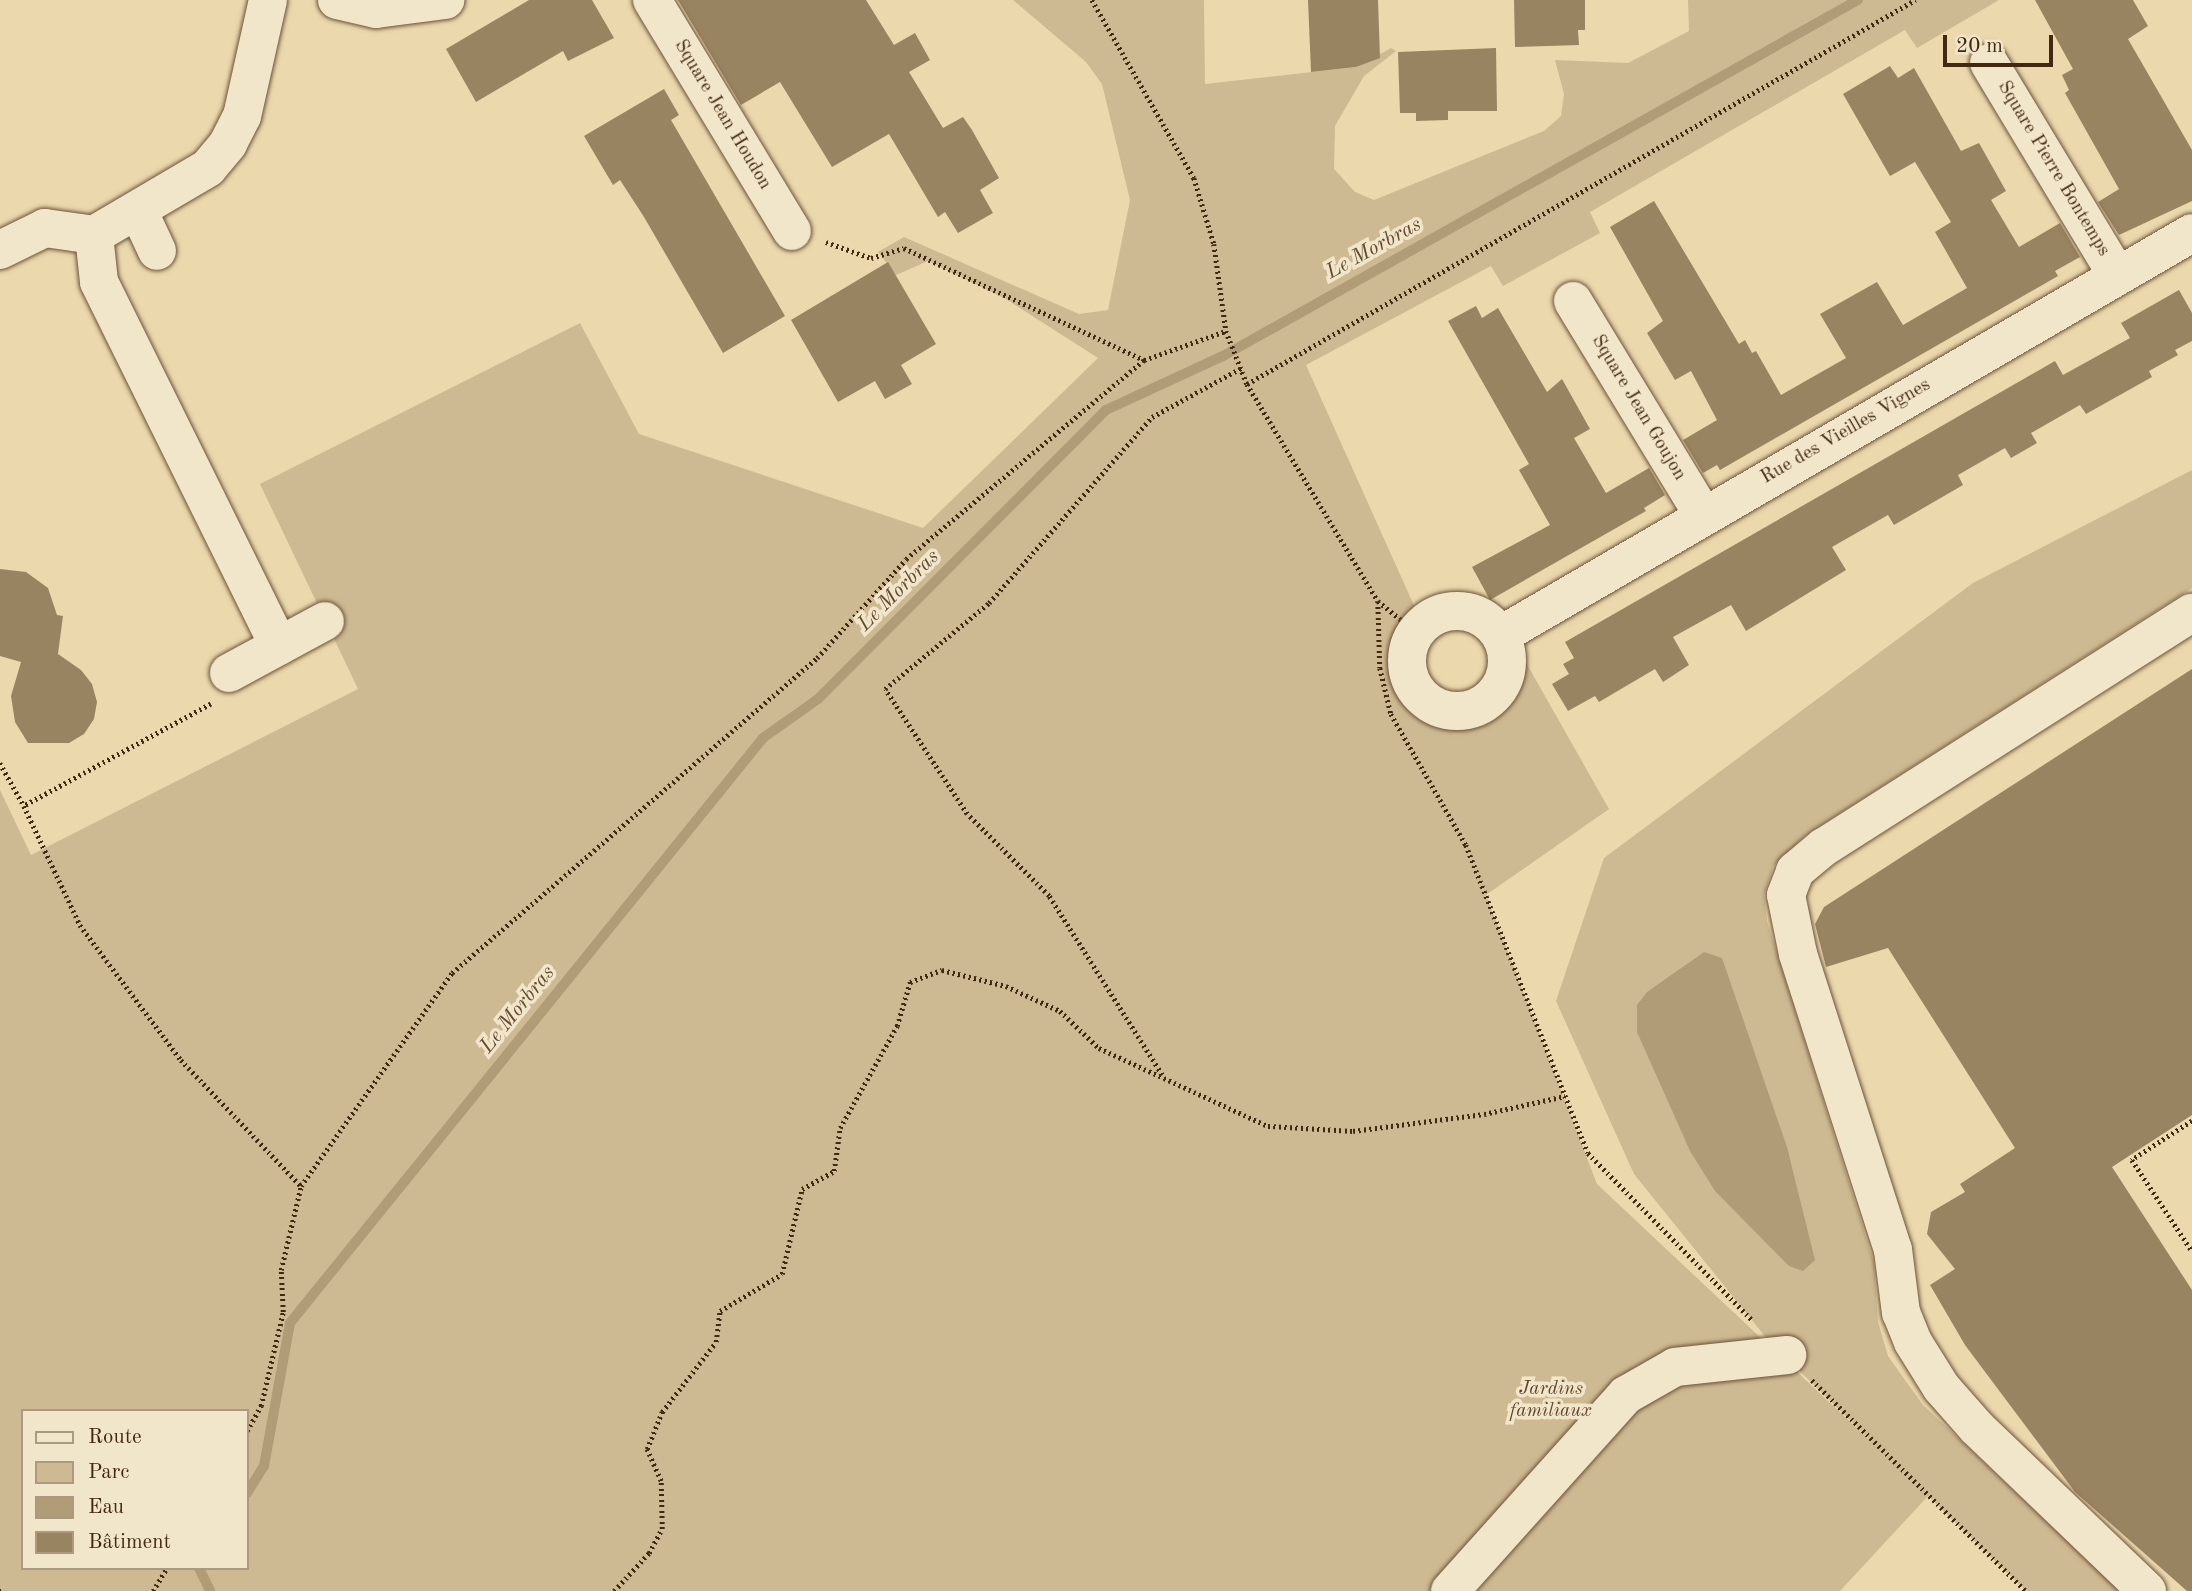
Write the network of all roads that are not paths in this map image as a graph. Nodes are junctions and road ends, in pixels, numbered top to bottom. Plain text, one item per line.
1 (268, 0) edge
2 (337, 0) edge
3 (446, 0) edge
4 (652, 0) edge
5 (1989, 63) dead end
6 (138, 210) junction
7 (792, 231) road end
8 (2192, 233) edge
9 (94, 235) junction
10 (0, 250) edge
11 (157, 251) dead end
12 (2117, 275) junction
13 (1573, 300) dead end
14 (1703, 515) junction
15 (2192, 613) edge
16 (325, 621) dead end
17 (1501, 635) junction
18 (279, 646) junction
19 (229, 673) road end
20 (1787, 1355) road end
21 (1450, 1591) edge
22 (2147, 1591) edge

1 - 6 street
2 - 3 street
4 - 7 street, Square Jean Houdon
5 - 12 street, Square Pierre Bontemps
6 - 9 street
6 - 11 street
8 - 12 street, Rue des Vieilles Vignes
9 - 10 street
9 - 18 street
12 - 14 street, Rue des Vieilles Vignes
13 - 14 street, Square Jean Goujon
14 - 17 street, Rue des Vieilles Vignes
15 - 22 street
16 - 18 street
17 - 17 street
18 - 19 street
20 - 21 street

